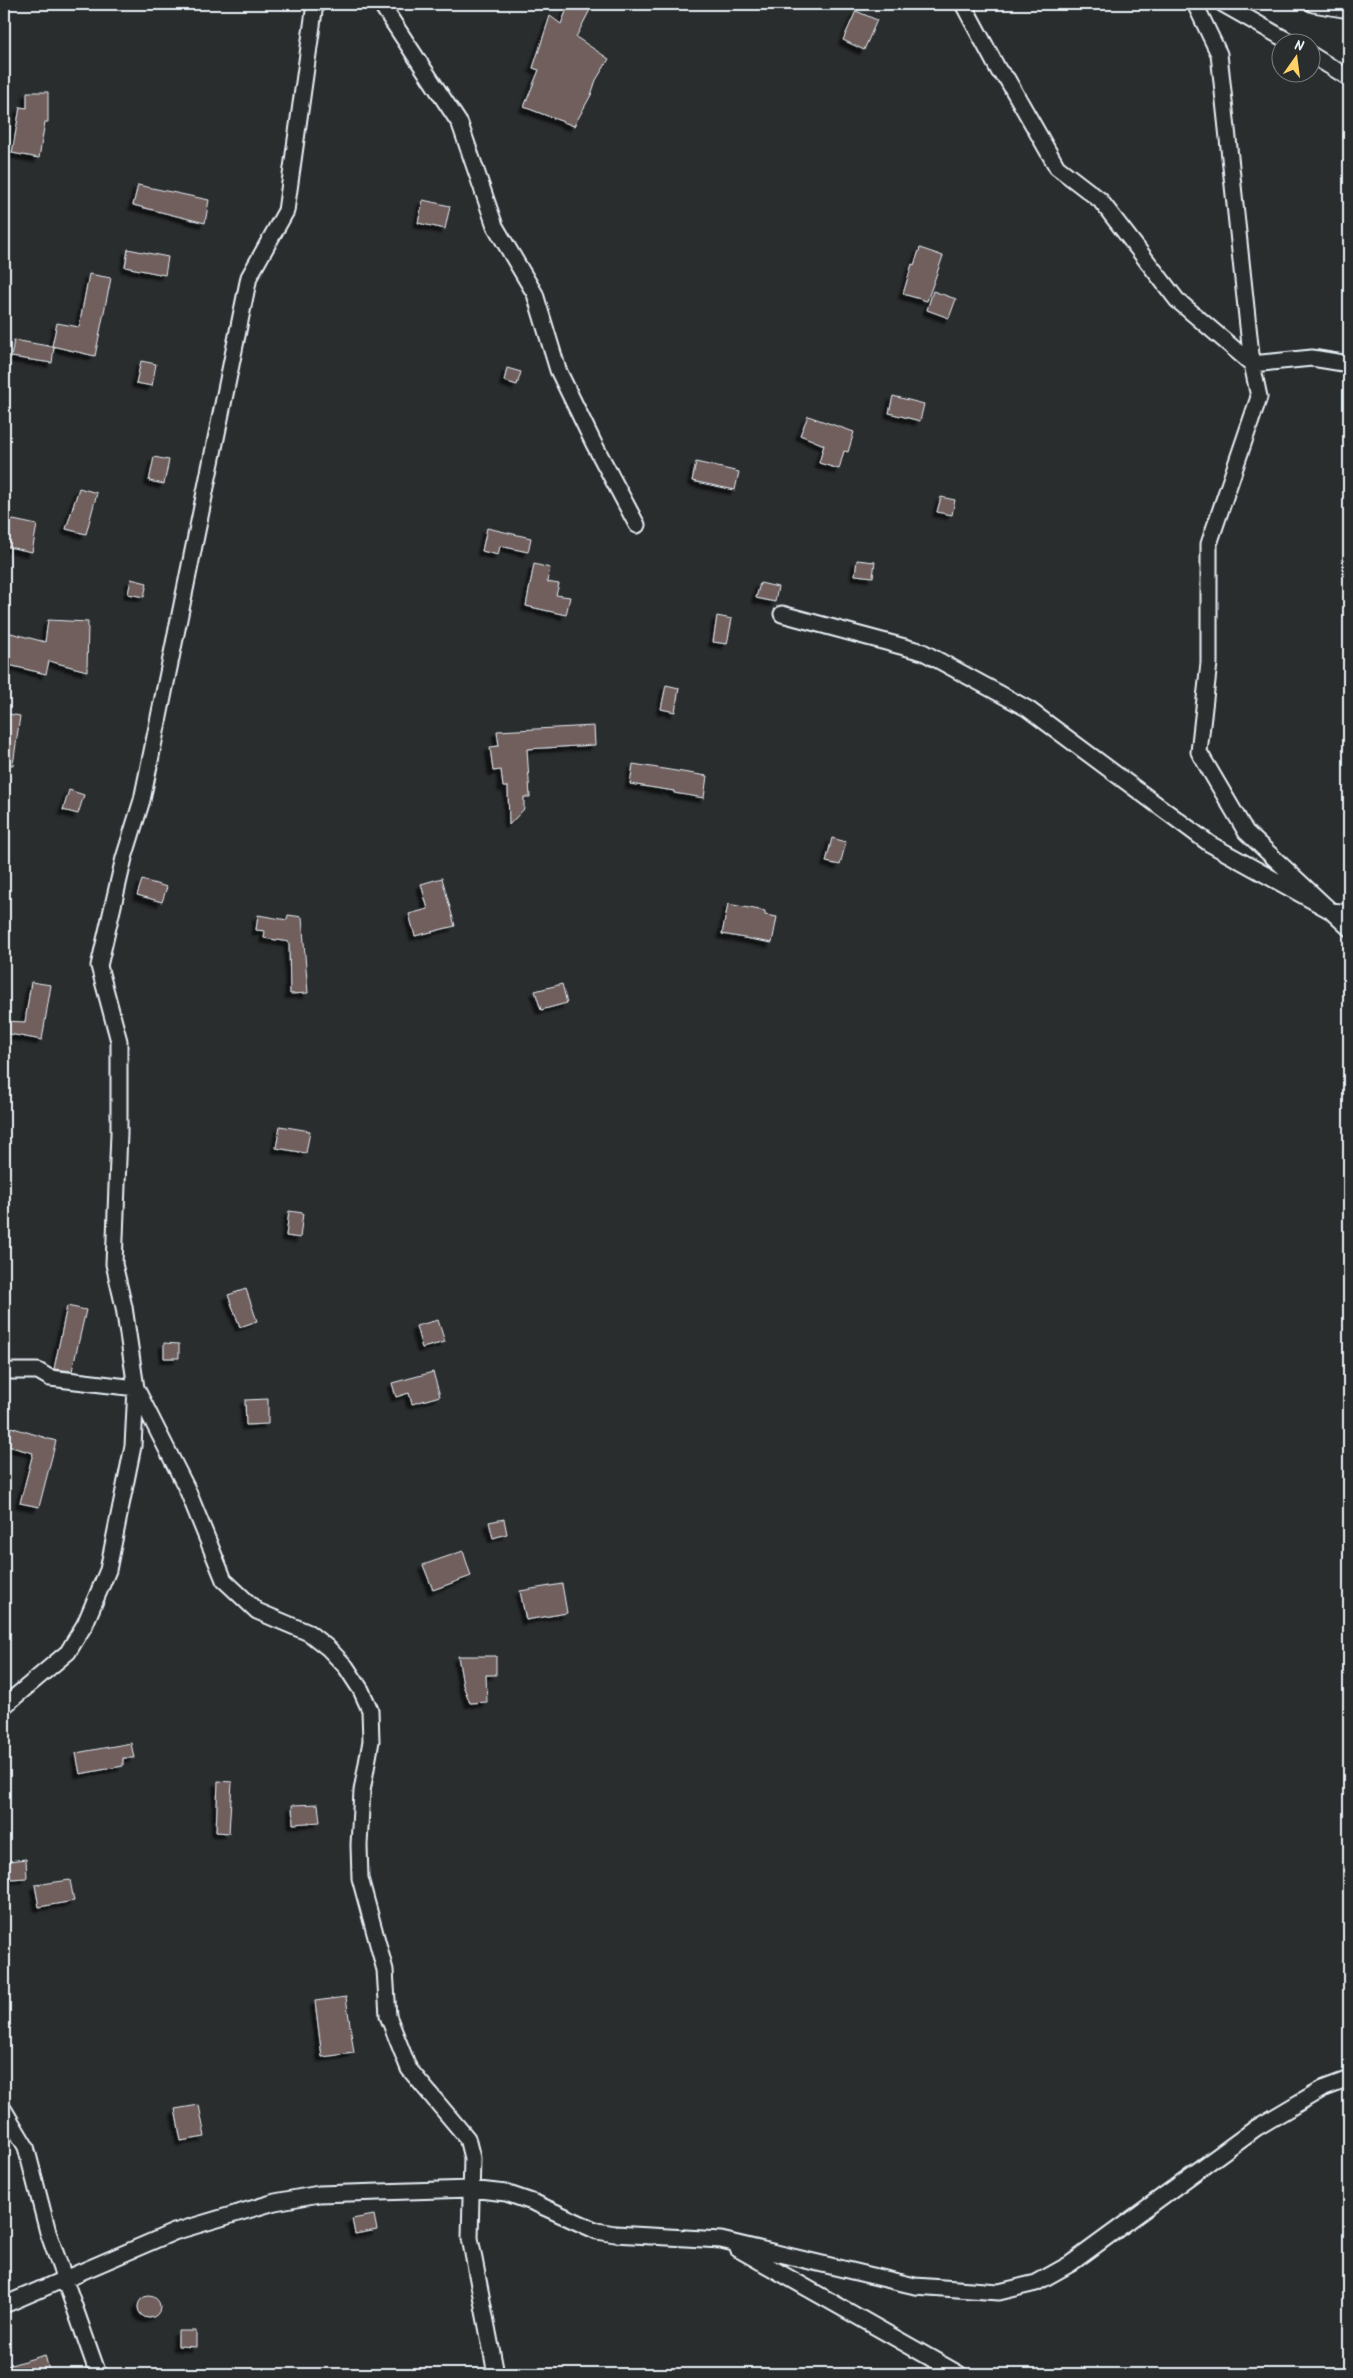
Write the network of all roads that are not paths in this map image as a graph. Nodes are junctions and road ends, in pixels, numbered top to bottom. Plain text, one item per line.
1 (315, 4) edge
2 (381, 4) edge
3 (963, 4) edge
4 (1195, 4) edge
5 (1223, 4) edge
6 (1313, 4) edge
7 (1349, 10) edge
8 (1272, 32) edge
9 (1320, 60) edge
10 (1349, 78) edge
11 (1252, 364) junction
12 (1349, 364) edge
13 (637, 525) dead end
14 (782, 614) dead end
15 (1331, 911) junction
16 (1349, 913) edge
17 (1349, 928) edge
18 (4, 1371) edge
19 (136, 1388) junction
20 (4, 1706) edge
21 (1349, 2079) edge
22 (4, 2110) edge
23 (470, 2189) junction
24 (722, 2240) junction
25 (63, 2280) junction
26 (4, 2305) edge
27 (98, 2374) edge
28 (496, 2374) edge
29 (959, 2374) edge

1 - 19 street
2 - 13 street
3 - 11 street
4 - 11 street
5 - 8 street
6 - 7 street
9 - 10 street
11 - 12 street
11 - 15 street
14 - 15 street
15 - 16 street
15 - 17 street
18 - 19 street
19 - 20 street
19 - 23 street
21 - 24 street
22 - 25 street
23 - 24 street
23 - 25 street
23 - 28 street
24 - 29 street
25 - 26 street
25 - 27 street

